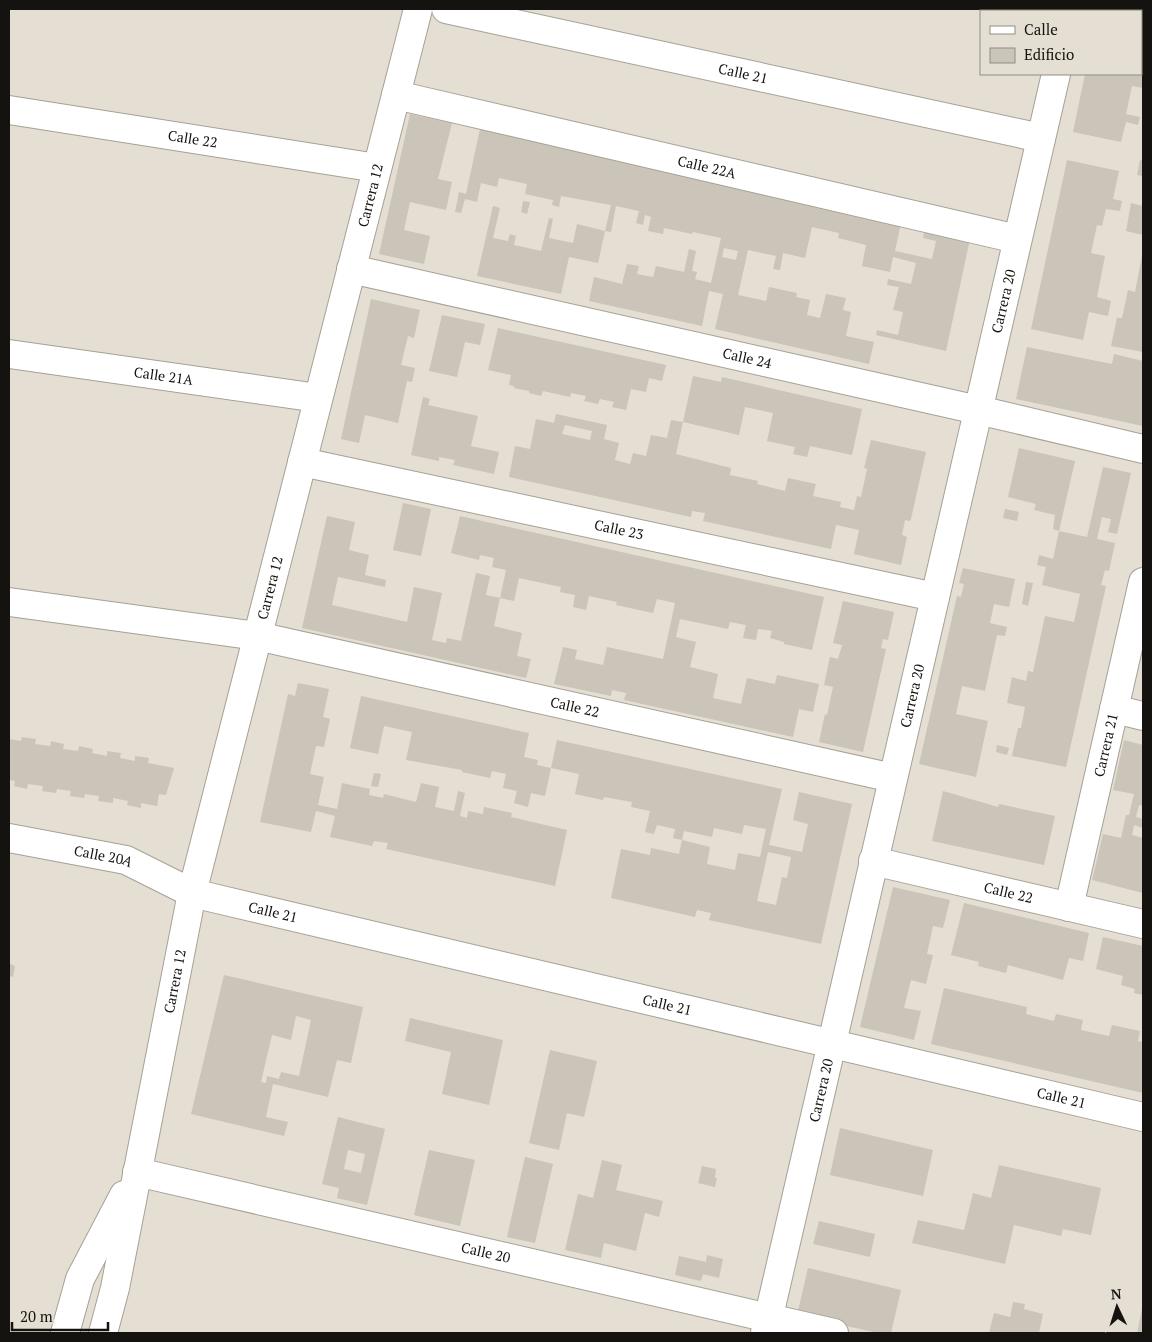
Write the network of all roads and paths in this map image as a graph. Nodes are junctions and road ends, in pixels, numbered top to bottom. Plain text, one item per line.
1 (418, 9) edge
2 (446, 9) edge
3 (1056, 75) edge
4 (396, 95) junction
5 (9, 110) edge
6 (1041, 138) junction
7 (377, 168) junction
8 (1017, 239) junction
9 (351, 269) junction
10 (9, 354) edge
11 (318, 398) junction
12 (978, 410) junction
13 (1143, 449) edge
14 (302, 462) junction
15 (1143, 582) edge
16 (935, 597) junction
17 (9, 602) edge
18 (258, 636) junction
19 (1114, 709) junction
20 (1143, 716) edge
21 (893, 778) junction
22 (9, 838) edge
23 (873, 862) junction
24 (192, 893) junction
25 (1070, 907) junction
26 (1143, 924) edge
27 (832, 1044) junction
28 (1143, 1117) edge
29 (137, 1172) junction
30 (766, 1326) edge
31 (65, 1333) edge
32 (103, 1333) edge
33 (834, 1333) edge

1 - 4 street, Carrera 12
2 - 6 street, Calle 21
3 - 6 street, Carrera 20
4 - 7 street, Carrera 12
4 - 8 street, Calle 22A
5 - 7 street, Calle 22
6 - 8 street, Carrera 20
7 - 9 street, Carrera 12
8 - 12 street, Carrera 20
9 - 11 street, Carrera 12
9 - 12 street, Calle 24
10 - 11 street, Calle 21A
11 - 14 street, Carrera 12
12 - 13 street, Calle 24
12 - 16 street, Carrera 20
14 - 16 street, Calle 23
14 - 18 street, Carrera 12
15 - 19 street, Carrera 21
16 - 21 street, Carrera 20
17 - 18 street
18 - 21 street, Calle 22
18 - 24 street, Carrera 12
19 - 20 street
19 - 25 street, Carrera 21
21 - 23 street, Carrera 20
22 - 24 street, Calle 20A
23 - 25 street, Calle 22
23 - 27 street, Carrera 20
24 - 27 street, Calle 21
24 - 29 street, Carrera 12
25 - 26 street, Calle 22
27 - 28 street, Calle 21
27 - 30 street, Carrera 20
29 - 30 street, Calle 20
29 - 31 street, Carrera 12
29 - 32 street, Carrera 12
30 - 33 street, Calle 20

